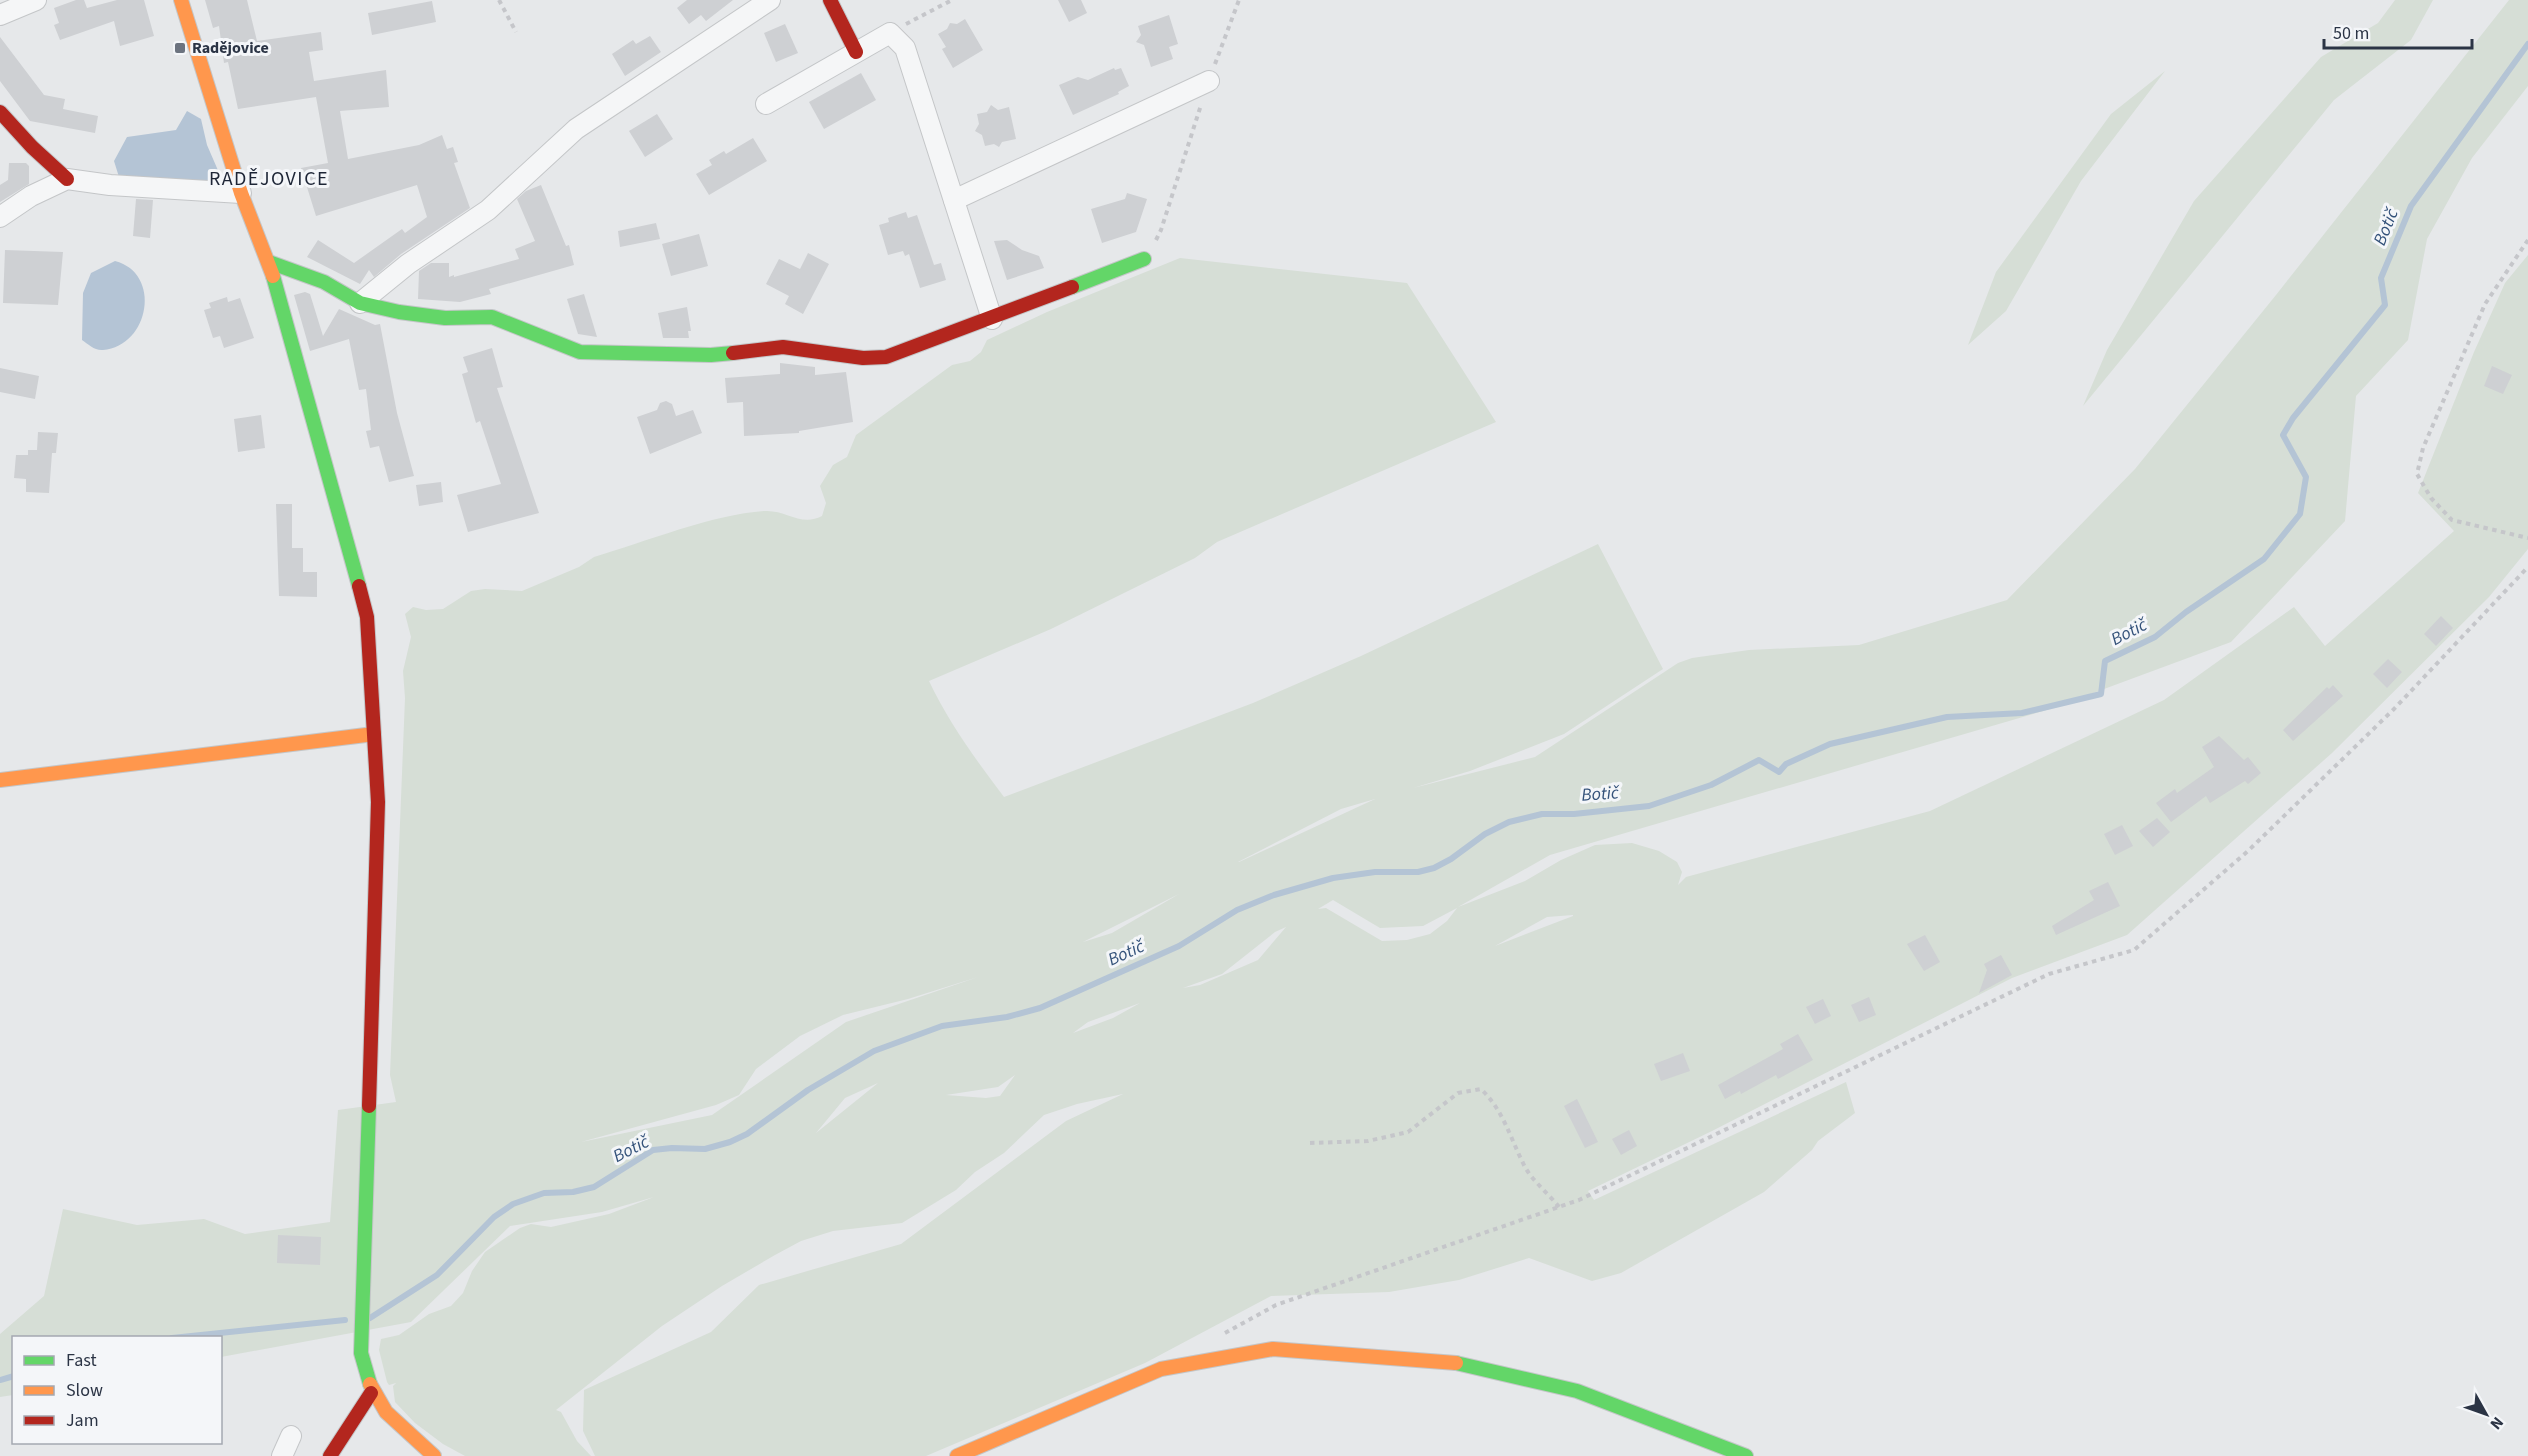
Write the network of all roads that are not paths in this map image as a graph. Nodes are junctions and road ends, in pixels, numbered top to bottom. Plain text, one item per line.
1 (36, 0) edge
2 (181, 0) edge
3 (770, 0) edge
4 (830, 0) edge
5 (0, 15) edge
6 (856, 52) junction
7 (1209, 81) road end
8 (766, 104) dead end
9 (0, 112) edge
10 (67, 178) junction
11 (241, 193) junction
12 (954, 200) junction
13 (0, 217) edge
14 (1144, 259) road end
15 (269, 262) junction
16 (360, 303) junction
17 (992, 319) junction
18 (374, 734) junction
19 (0, 780) edge
20 (371, 1393) junction
21 (291, 1436) dead end
22 (282, 1456) edge
23 (330, 1456) edge
24 (434, 1456) edge
25 (957, 1456) edge
26 (1746, 1456) edge

1 - 5 street
2 - 11 street
3 - 16 street
4 - 6 street
6 - 8 street
6 - 12 street
7 - 12 street
9 - 10 street
10 - 11 street
10 - 13 street
11 - 15 street
12 - 17 street
14 - 17 street
15 - 16 street
15 - 18 street
16 - 17 street
18 - 19 street
18 - 20 street
20 - 23 street
20 - 24 street
21 - 22 street
25 - 26 street

